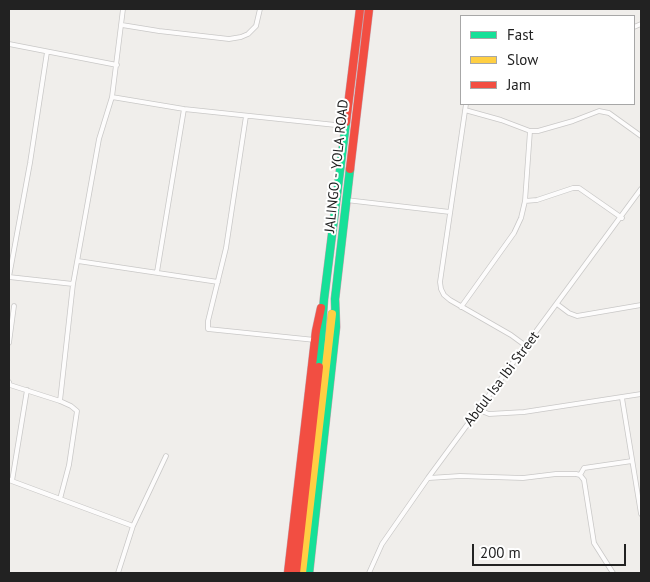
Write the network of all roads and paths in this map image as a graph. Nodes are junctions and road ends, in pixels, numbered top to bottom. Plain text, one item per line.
1 (123, 9) edge
2 (260, 9) edge
3 (360, 9) edge
4 (369, 9) edge
5 (122, 25) junction
6 (9, 44) edge
7 (47, 52) junction
8 (117, 64) junction
9 (112, 97) junction
10 (466, 105) edge
11 (184, 108) junction
12 (465, 110) junction
13 (246, 116) junction
14 (345, 126) junction
15 (530, 131) junction
16 (641, 136) edge
17 (641, 189) edge
18 (346, 200) junction
19 (525, 201) junction
20 (450, 212) junction
21 (622, 218) junction
22 (78, 261) junction
23 (157, 272) junction
24 (9, 277) edge
25 (218, 282) junction
26 (73, 284) junction
27 (324, 299) junction
28 (335, 299) junction
29 (557, 304) junction
30 (14, 306) dead end
31 (641, 306) edge
32 (461, 307) junction
33 (315, 340) junction
34 (9, 343) edge
35 (526, 346) junction
36 (322, 363) junction
37 (9, 382) edge
38 (27, 390) junction
39 (641, 394) edge
40 (622, 398) junction
41 (60, 401) junction
42 (479, 410) junction
43 (166, 456) dead end
44 (632, 461) junction
45 (580, 475) junction
46 (428, 478) junction
47 (10, 481) edge
48 (60, 499) junction
49 (641, 514) edge
50 (133, 526) junction
51 (118, 573) edge
52 (288, 573) edge
53 (296, 573) edge
54 (302, 573) edge
55 (309, 573) edge
56 (369, 573) edge
57 (613, 573) edge

1 - 5 street
2 - 5 street
3 - 14 highway
4 - 18 highway, JALINGO - YOLA ROAD
5 - 8 street
6 - 7 street
7 - 8 street
7 - 24 street
8 - 9 street
9 - 11 street
9 - 22 street
10 - 12 street
11 - 13 street
11 - 23 street
12 - 15 street
12 - 20 street
13 - 14 street
13 - 25 street
14 - 27 highway
15 - 16 street
15 - 19 street
17 - 21 street, Abdul Isa Ibi Street
18 - 20 street
18 - 28 highway, JALINGO - YOLA ROAD
19 - 21 street
19 - 32 street
20 - 32 street
21 - 29 street, Abdul Isa Ibi Street
22 - 23 street
22 - 26 street
23 - 25 street
24 - 26 street
25 - 33 street
26 - 41 street
27 - 33 highway
27 - 36 highway
28 - 36 highway
28 - 55 highway, JALINGO - YOLA ROAD
29 - 31 street
29 - 35 street, Abdul Isa Ibi Street
30 - 34 street
32 - 35 street
33 - 52 highway
35 - 42 street, Abdul Isa Ibi Street
36 - 53 highway
36 - 54 highway
37 - 38 street
38 - 41 street
38 - 47 street
39 - 40 street
40 - 42 street
40 - 44 street
41 - 48 street
42 - 46 street, Abdul Isa Ibi Street
43 - 50 street
44 - 45 street
44 - 49 street
45 - 46 street
45 - 57 street
46 - 56 street, Abdul Isa Ibi Street
47 - 48 street
48 - 50 street
50 - 51 street

